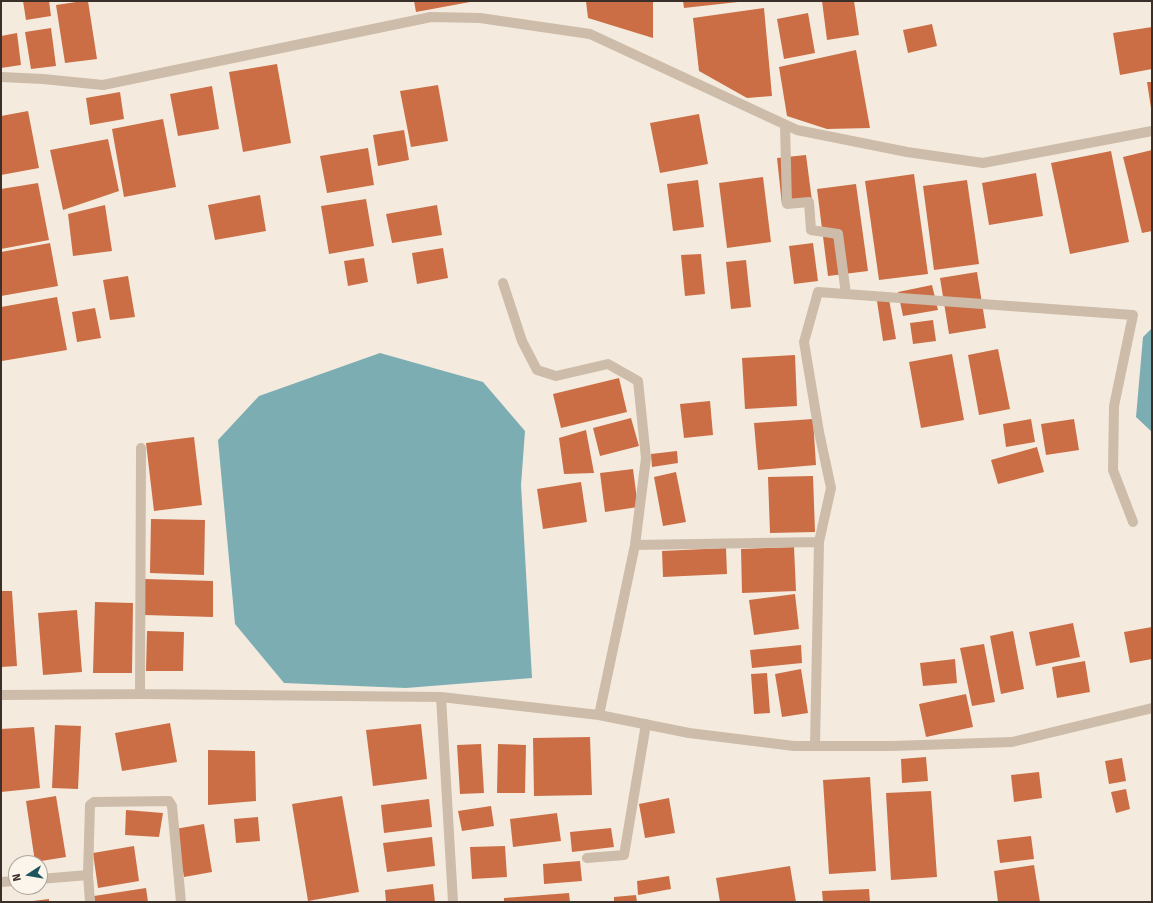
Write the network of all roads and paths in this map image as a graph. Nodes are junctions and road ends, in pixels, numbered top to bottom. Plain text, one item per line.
1 (1, 77) edge
2 (785, 125) junction
3 (1152, 130) edge
4 (503, 283) dead end
5 (846, 294) junction
6 (141, 448) dead end
7 (1134, 522) dead end
8 (819, 542) junction
9 (635, 545) junction
10 (140, 694) junction
11 (1, 695) edge
12 (441, 697) junction
13 (1152, 708) edge
14 (599, 715) junction
15 (646, 724) junction
16 (815, 746) junction
17 (587, 858) dead end
18 (88, 875) junction
19 (48, 878) edge
20 (90, 902) edge
21 (181, 902) edge
22 (453, 902) edge

1 - 2 street
2 - 3 street
2 - 5 street
4 - 9 street
5 - 7 street
5 - 8 street
6 - 10 street
8 - 9 street
8 - 16 street
9 - 14 street
10 - 11 street
10 - 12 street
12 - 14 street
12 - 22 street
13 - 16 street
14 - 15 street
15 - 16 street
15 - 17 street
18 - 19 street
18 - 20 street
18 - 21 street

